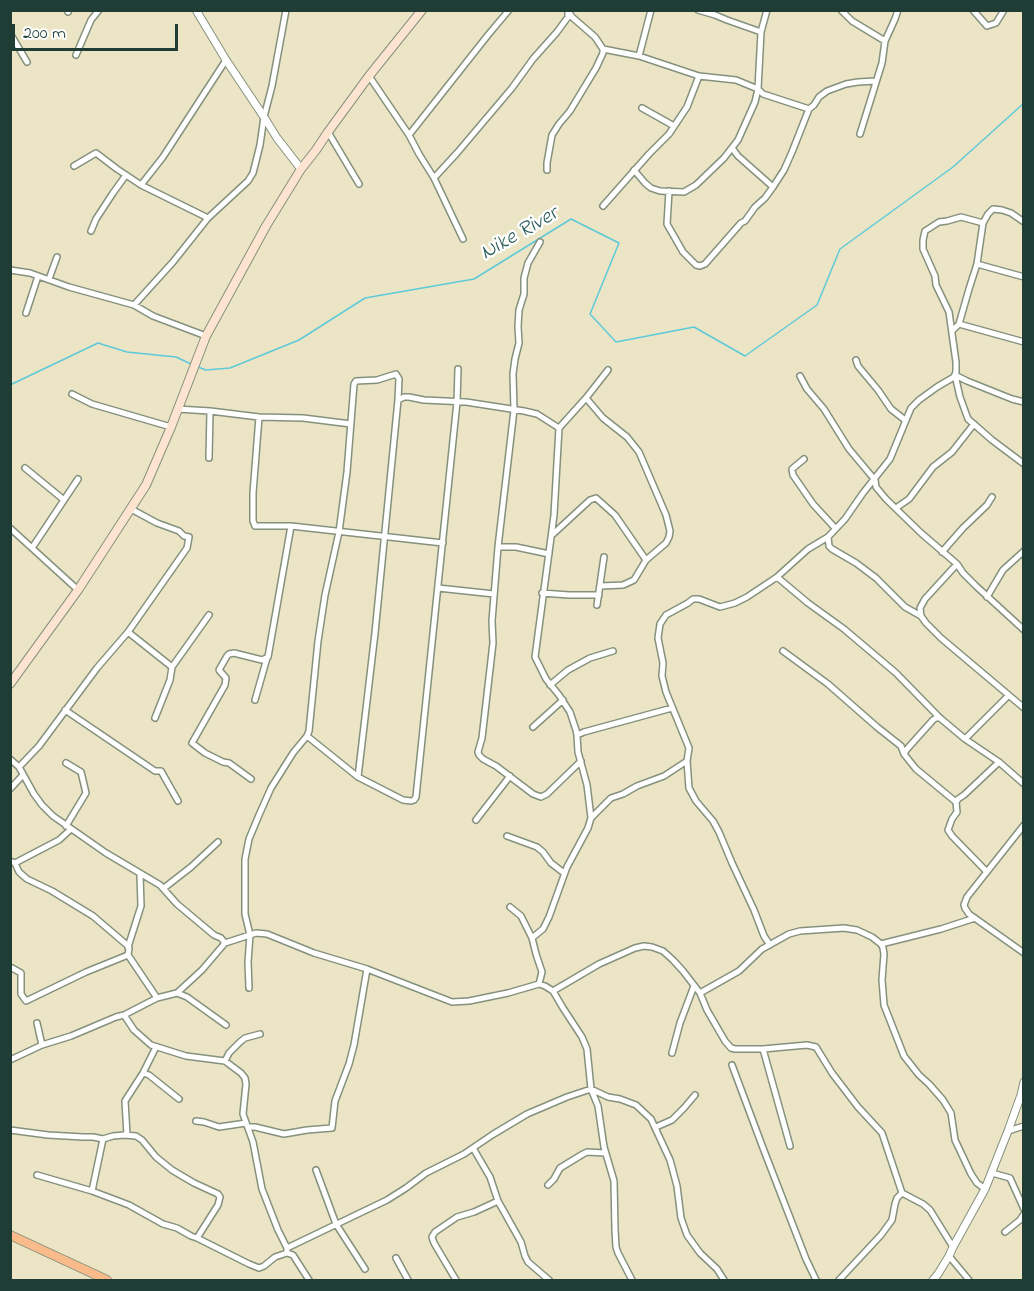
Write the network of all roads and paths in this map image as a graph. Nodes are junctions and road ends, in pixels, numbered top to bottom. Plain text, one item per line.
1 (99, 10) edge
2 (196, 10) edge
3 (286, 10) edge
4 (509, 10) edge
5 (651, 10) edge
6 (698, 10) edge
7 (767, 10) edge
8 (841, 10) edge
9 (898, 10) edge
10 (973, 10) edge
11 (1004, 10) edge
12 (419, 11) edge
13 (567, 11) edge
14 (761, 32) junction
15 (10, 33) edge
16 (885, 41) junction
17 (603, 49) junction
18 (76, 55) dead end
19 (639, 56) junction
20 (226, 60) junction
21 (27, 62) dead end
22 (369, 76) junction
23 (699, 76) junction
24 (876, 81) junction
25 (758, 89) junction
26 (642, 108) dead end
27 (809, 109) junction
28 (264, 117) junction
29 (674, 126) junction
30 (328, 132) junction
31 (860, 134) dead end
32 (409, 135) junction
33 (732, 148) junction
34 (74, 166) dead end
35 (301, 169) junction
36 (547, 170) dead end
37 (634, 170) junction
38 (126, 175) junction
39 (434, 178) junction
40 (359, 184) dead end
41 (141, 185) junction
42 (773, 187) junction
43 (669, 191) junction
44 (603, 206) dead end
45 (207, 218) junction
46 (1023, 222) edge
47 (982, 223) junction
48 (91, 231) dead end
49 (463, 239) dead end
50 (540, 242) dead end
51 (57, 257) dead end
52 (977, 264) junction
53 (10, 270) edge
54 (38, 276) junction
55 (1023, 277) edge
56 (49, 279) junction
57 (134, 305) junction
58 (26, 313) dead end
59 (959, 324) junction
60 (952, 331) junction
61 (206, 336) junction
62 (1023, 342) edge
63 (855, 360) dead end
64 (458, 369) dead end
65 (608, 370) dead end
66 (955, 375) junction
67 (800, 376) dead end
68 (72, 394) dead end
69 (586, 398) junction
70 (398, 400) junction
71 (457, 402) junction
72 (1023, 402) edge
73 (177, 409) junction
74 (514, 410) junction
75 (210, 411) junction
76 (259, 417) junction
77 (905, 420) junction
78 (351, 424) junction
79 (974, 424) junction
80 (171, 427) junction
81 (559, 428) junction
82 (209, 458) dead end
83 (804, 459) dead end
84 (1023, 464) edge
85 (25, 468) dead end
86 (78, 479) dead end
87 (875, 480) junction
88 (992, 496) dead end
89 (64, 500) junction
90 (896, 508) junction
91 (131, 509) junction
92 (291, 526) junction
93 (10, 528) edge
94 (835, 528) junction
95 (339, 532) junction
96 (552, 535) junction
97 (384, 537) junction
98 (828, 537) junction
99 (443, 543) junction
100 (498, 547) junction
101 (32, 548) junction
102 (1023, 551) edge
103 (942, 552) junction
104 (549, 554) junction
105 (604, 558) dead end
106 (646, 560) junction
107 (957, 564) junction
108 (777, 577) junction
109 (601, 586) junction
110 (438, 588) junction
111 (78, 590) junction
112 (542, 593) junction
113 (494, 594) junction
114 (599, 595) junction
115 (987, 597) junction
116 (597, 605) dead end
117 (209, 615) dead end
118 (921, 616) junction
119 (1023, 630) edge
120 (128, 632) junction
121 (613, 651) dead end
122 (783, 651) dead end
123 (268, 657) junction
124 (172, 667) junction
125 (10, 684) edge
126 (550, 685) junction
127 (1008, 696) junction
128 (255, 700) dead end
129 (562, 700) junction
130 (672, 708) junction
131 (1023, 708) edge
132 (65, 710) junction
133 (155, 718) dead end
134 (940, 718) junction
135 (533, 727) dead end
136 (577, 735) junction
137 (307, 736) junction
138 (965, 739) junction
139 (904, 754) junction
140 (10, 759) edge
141 (580, 761) junction
142 (687, 761) junction
143 (999, 762) junction
144 (66, 763) dead end
145 (20, 767) junction
146 (22, 775) junction
147 (510, 776) junction
148 (358, 777) junction
149 (251, 779) dead end
150 (1023, 784) edge
151 (10, 789) edge
152 (178, 801) dead end
153 (956, 802) junction
154 (591, 818) junction
155 (476, 820) dead end
156 (1023, 825) edge
157 (68, 828) junction
158 (507, 836) dead end
159 (218, 842) dead end
160 (13, 862) edge
161 (987, 872) junction
162 (564, 873) junction
163 (140, 874) junction
164 (164, 888) junction
165 (510, 907) dead end
166 (975, 918) junction
167 (250, 935) junction
168 (532, 938) junction
169 (225, 943) junction
170 (881, 944) junction
171 (770, 945) junction
172 (128, 947) junction
173 (1023, 953) edge
174 (128, 956) junction
175 (12, 968) dead end
176 (367, 969) junction
177 (539, 984) junction
178 (694, 986) junction
179 (249, 988) dead end
180 (553, 991) junction
181 (177, 993) junction
182 (700, 993) junction
183 (156, 998) junction
184 (124, 1015) junction
185 (37, 1023) dead end
186 (226, 1025) dead end
187 (260, 1034) dead end
188 (42, 1045) junction
189 (156, 1047) junction
190 (763, 1048) junction
191 (672, 1053) dead end
192 (10, 1059) edge
193 (225, 1061) junction
194 (732, 1065) dead end
195 (143, 1073) junction
196 (1023, 1082) edge
197 (591, 1089) junction
198 (695, 1095) dead end
199 (179, 1099) dead end
200 (196, 1121) dead end
201 (247, 1125) junction
202 (1023, 1126) edge
203 (656, 1127) junction
204 (10, 1130) edge
205 (1008, 1131) junction
206 (127, 1135) junction
207 (103, 1139) junction
208 (790, 1146) dead end
209 (473, 1148) junction
210 (605, 1152) junction
211 (316, 1170) dead end
212 (992, 1173) junction
213 (37, 1175) dead end
214 (548, 1185) dead end
215 (985, 1189) junction
216 (92, 1191) junction
217 (902, 1193) junction
218 (498, 1201) junction
219 (1023, 1209) edge
220 (1023, 1214) edge
221 (336, 1224) junction
222 (1005, 1232) dead end
223 (10, 1235) edge
224 (197, 1238) junction
225 (953, 1247) junction
226 (287, 1250) junction
227 (949, 1257) junction
228 (396, 1258) dead end
229 (365, 1269) dead end
230 (107, 1281) edge
231 (309, 1281) edge
232 (408, 1281) edge
233 (456, 1281) edge
234 (549, 1281) edge
235 (632, 1281) edge
236 (724, 1281) edge
237 (816, 1281) edge
238 (839, 1281) edge
239 (933, 1281) edge
240 (969, 1281) edge

1 - 18 street
2 - 20 street
3 - 28 street
4 - 32 street
5 - 19 street
6 - 14 street
7 - 14 street
8 - 16 street
9 - 16 street
10 - 11 street
12 - 22 main road
13 - 17 street
13 - 39 street
14 - 25 street
15 - 21 street
16 - 24 street
17 - 19 street
17 - 36 street
19 - 23 street
20 - 28 street
20 - 41 street
22 - 30 main road
22 - 32 street
23 - 25 street
23 - 29 street
24 - 27 street
24 - 31 street
25 - 27 street
25 - 33 street
26 - 29 street
27 - 42 street
28 - 35 street
28 - 45 street
29 - 37 street
30 - 35 main road
30 - 40 street
32 - 39 street
33 - 42 street
33 - 43 street
34 - 38 street
35 - 61 main road
37 - 43 street
37 - 44 street
38 - 41 street
38 - 48 street
39 - 49 street
41 - 45 street
42 - 43 street
45 - 57 street
46 - 47 street
47 - 52 street
47 - 60 street
50 - 74 street
51 - 56 street
52 - 55 street
52 - 59 street
53 - 54 street
54 - 56 street
54 - 58 street
56 - 57 street
57 - 61 street
59 - 60 street
59 - 62 street
60 - 66 street
61 - 73 main road
63 - 77 street
64 - 71 street
65 - 69 street
66 - 72 street
66 - 77 street
66 - 79 street
67 - 87 street
68 - 80 street
69 - 81 street
69 - 106 street
70 - 71 street
70 - 78 street
70 - 97 street
71 - 74 street
71 - 99 street
73 - 75 street
73 - 80 main road
74 - 81 street
74 - 100 street
75 - 76 street
75 - 82 street
76 - 78 street
76 - 92 street
77 - 87 street
78 - 95 street
79 - 84 street
79 - 90 street
80 - 91 main road
81 - 96 street
83 - 94 street
85 - 89 street
86 - 89 street
87 - 90 street
87 - 94 street
88 - 103 street
89 - 101 street
90 - 103 street
91 - 111 main road
91 - 120 street
92 - 95 street
92 - 123 street
93 - 101 street
94 - 98 street
95 - 97 street
95 - 137 street
96 - 104 street
96 - 106 street
97 - 99 street
97 - 148 street
98 - 108 street
98 - 118 street
99 - 110 street
100 - 104 street
100 - 113 street
101 - 111 street
102 - 115 street
103 - 107 street
104 - 112 street
105 - 109 street
106 - 109 street
107 - 115 street
107 - 118 street
108 - 130 street
108 - 134 street
109 - 114 street
110 - 113 street
110 - 148 street
111 - 125 main road
112 - 114 street
112 - 126 street
113 - 147 street
114 - 116 street
115 - 119 street
117 - 124 street
118 - 127 street
120 - 124 street
120 - 132 street
121 - 126 street
122 - 139 street
123 - 128 street
123 - 149 street
124 - 133 street
126 - 129 street
127 - 131 street
127 - 138 street
129 - 135 street
129 - 136 street
130 - 136 street
130 - 142 street
132 - 145 street
132 - 152 street
134 - 138 street
134 - 139 street
136 - 141 street
137 - 148 street
137 - 167 street
138 - 143 street
139 - 153 street
140 - 145 street
141 - 147 street
141 - 154 street
142 - 154 street
142 - 171 street
143 - 150 street
143 - 153 street
144 - 157 street
145 - 146 street
146 - 151 street
146 - 157 street
147 - 155 street
153 - 161 street
154 - 162 street
156 - 161 street
157 - 160 street
157 - 163 street
158 - 162 street
159 - 164 street
160 - 172 street
161 - 166 street
162 - 168 street
163 - 164 street
163 - 172 street
164 - 169 street
165 - 168 street
166 - 170 street
166 - 173 street
167 - 169 street
167 - 176 street
167 - 179 street
168 - 177 street
169 - 181 street
170 - 171 street
170 - 215 street
171 - 182 street
172 - 174 street
174 - 175 street
174 - 183 street
176 - 177 street
176 - 201 street
177 - 180 street
178 - 180 street
178 - 182 street
178 - 191 street
180 - 197 street
181 - 183 street
181 - 186 street
182 - 190 street
183 - 184 street
184 - 188 street
184 - 189 street
185 - 188 street
187 - 193 street
188 - 192 street
189 - 193 street
189 - 195 street
190 - 208 street
190 - 217 street
193 - 201 street
194 - 237 street
195 - 199 street
195 - 206 street
196 - 205 street
197 - 203 street
197 - 209 street
197 - 210 street
198 - 203 street
200 - 201 street
201 - 226 street
202 - 205 street
203 - 236 street
204 - 207 street
205 - 212 street
206 - 207 street
206 - 224 street
207 - 216 street
209 - 218 street
209 - 221 street
210 - 214 street
210 - 235 street
211 - 221 street
212 - 215 street
212 - 219 street
213 - 216 street
215 - 225 street
216 - 224 street
217 - 225 street
217 - 238 street
218 - 233 street
218 - 234 street
220 - 222 street
221 - 226 street
221 - 229 street
223 - 230 main road
224 - 226 street
225 - 227 street
226 - 231 street
227 - 239 street
227 - 240 street
228 - 232 street

